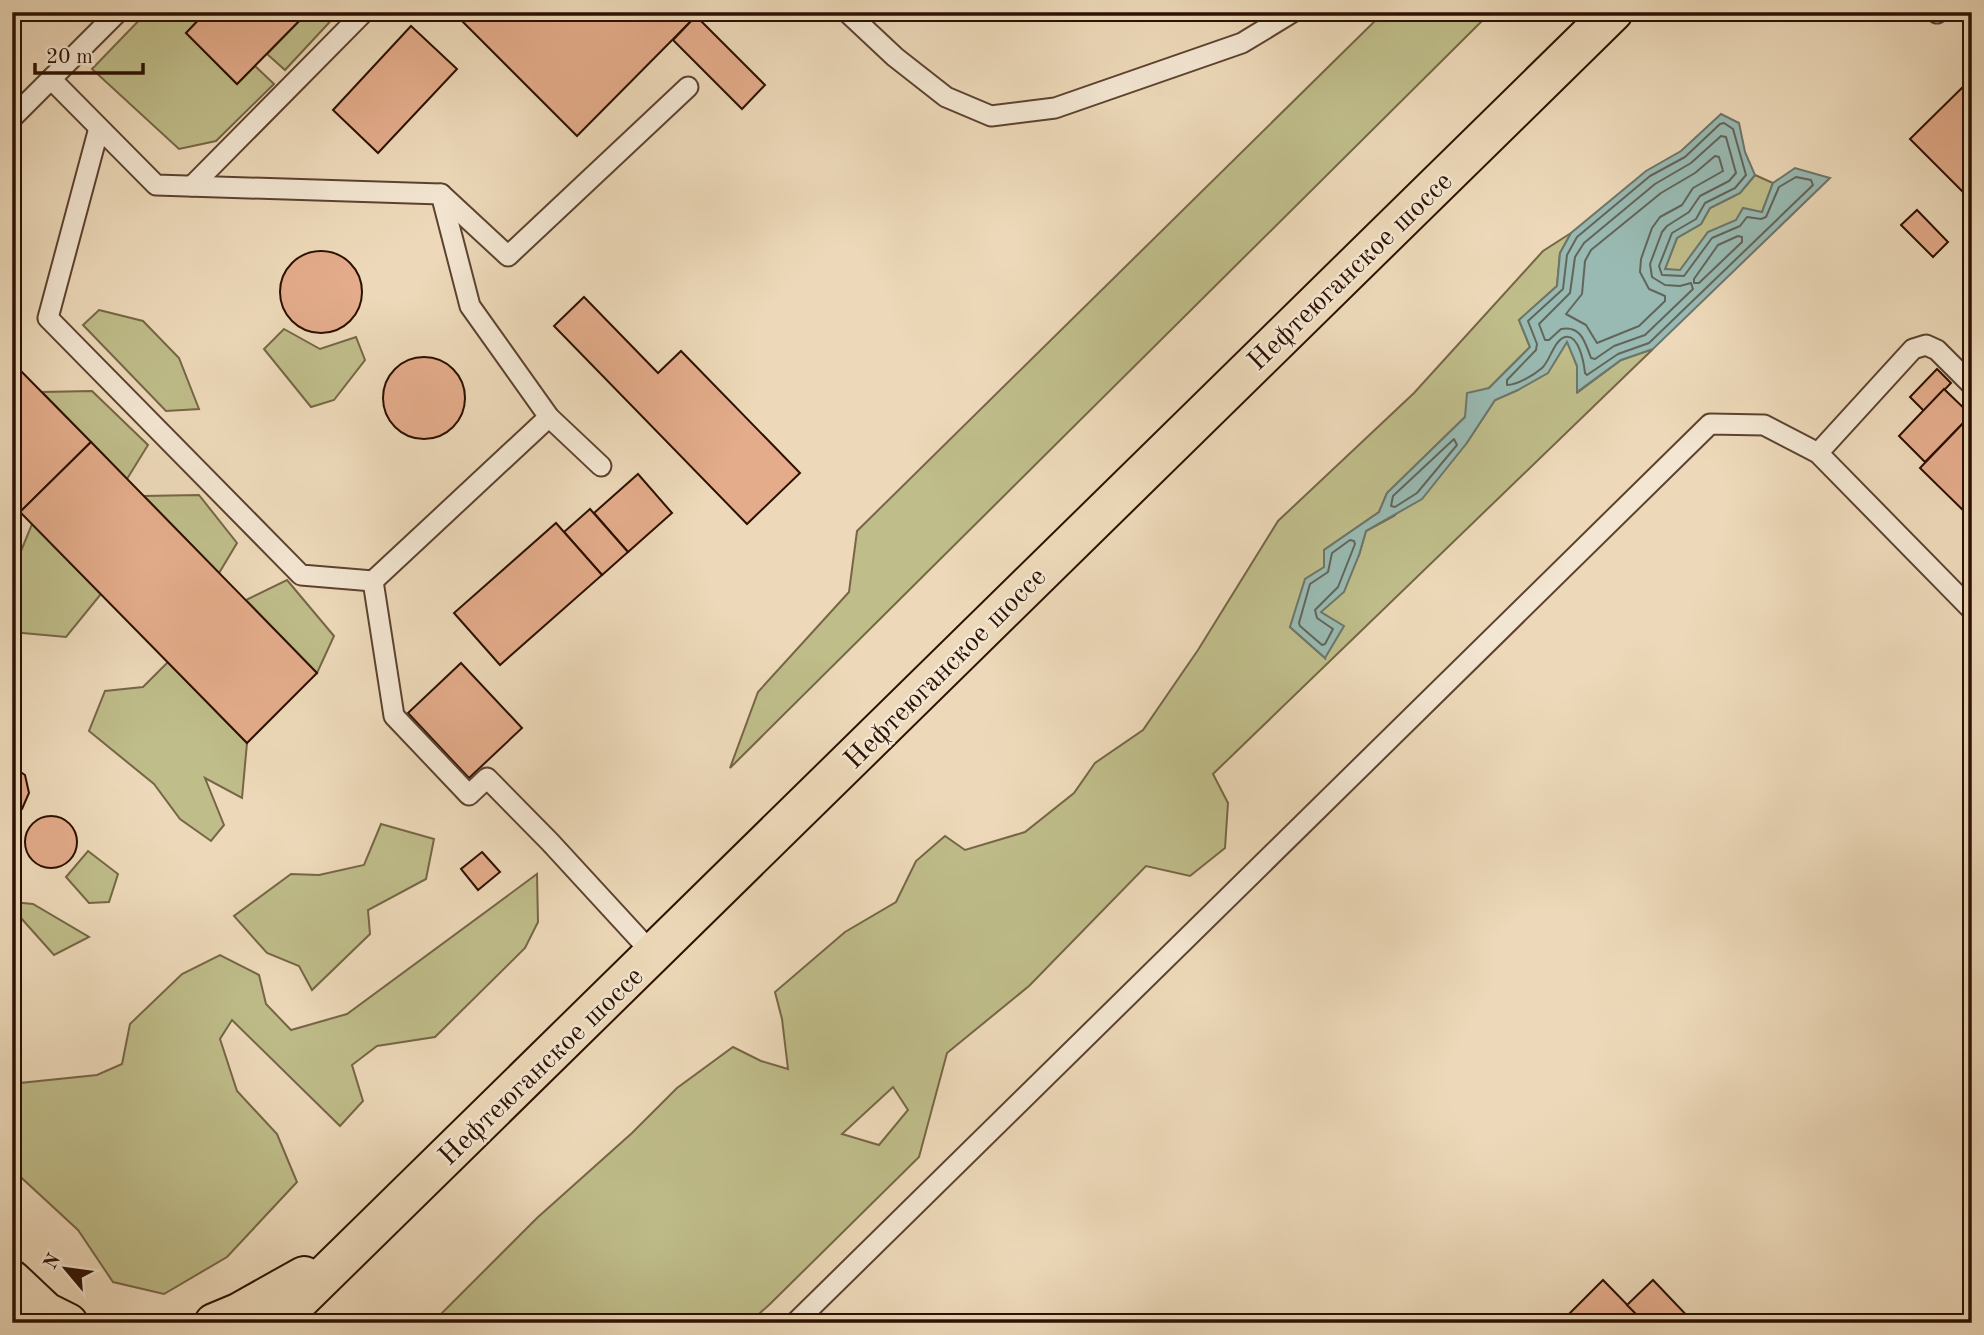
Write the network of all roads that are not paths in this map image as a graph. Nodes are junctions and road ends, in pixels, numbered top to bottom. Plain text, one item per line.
1 (118, 12) edge
2 (364, 12) edge
3 (847, 12) edge
4 (1293, 12) edge
5 (1613, 12) edge
6 (51, 79) junction
7 (688, 87) dead end
8 (12, 118) edge
9 (99, 128) junction
10 (192, 186) junction
11 (441, 194) junction
12 (1972, 385) edge
13 (549, 416) junction
14 (1818, 453) junction
15 (601, 466) dead end
16 (373, 581) junction
17 (1972, 610) edge
18 (653, 954) junction
19 (355, 1247) junction
20 (12, 1280) edge
21 (68, 1323) edge
22 (214, 1323) edge
23 (276, 1323) edge
24 (295, 1323) edge
25 (795, 1323) edge

1 - 6 lane
2 - 10 lane
3 - 4 lane
5 - 18 main road, Нефтеюганское шоссе
6 - 8 lane
6 - 9 lane
7 - 11 lane
9 - 10 lane
9 - 16 lane
10 - 11 lane
11 - 13 lane
12 - 14 lane
13 - 15 lane
13 - 16 lane
14 - 17 lane
14 - 25 lane
16 - 18 lane
18 - 19 main road, Нефтеюганское шоссе
19 - 22 main road
19 - 23 main road, Нефтеюганское шоссе
19 - 24 main road
20 - 21 main road

